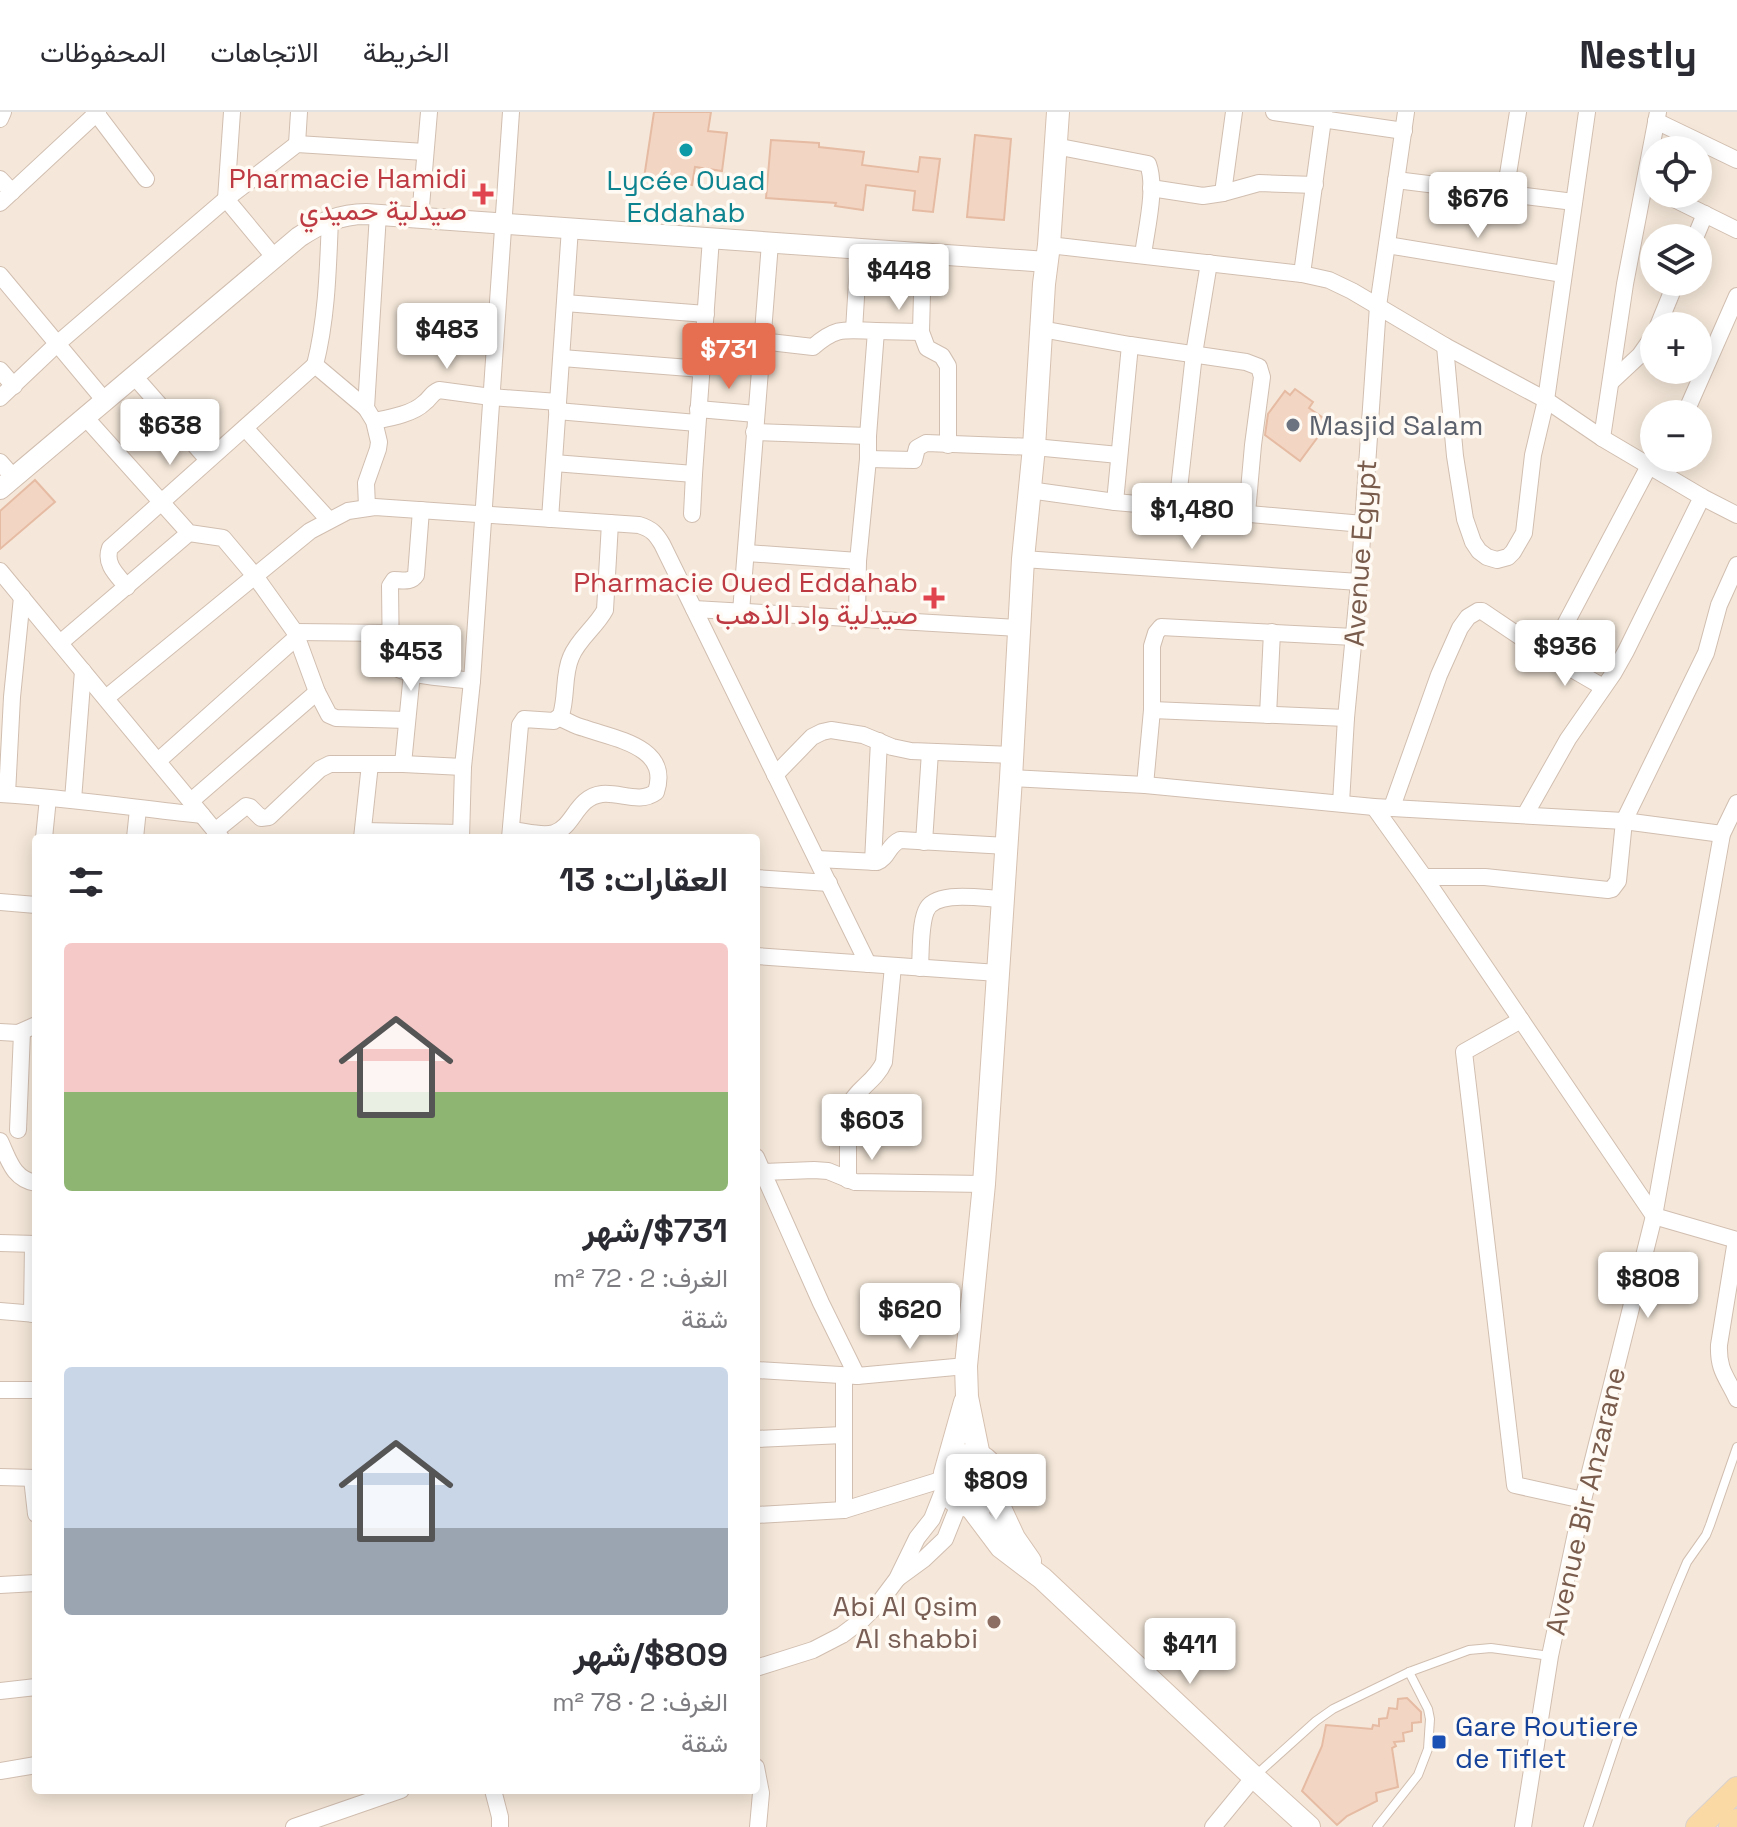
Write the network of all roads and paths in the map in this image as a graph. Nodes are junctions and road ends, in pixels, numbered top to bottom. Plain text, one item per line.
1 (3, 112) edge
2 (232, 112) edge
3 (299, 112) edge
4 (429, 112) edge
5 (511, 112) edge
6 (1058, 112) edge
7 (1234, 112) edge
8 (1274, 112) edge
9 (1406, 112) edge
10 (1518, 112) edge
11 (1587, 112) edge
12 (97, 113) edge
13 (1324, 116) edge
14 (1657, 116) edge
15 (0, 119) edge
16 (1404, 131) junction
17 (1654, 136) edge
18 (297, 144) junction
19 (1055, 146) junction
20 (425, 152) junction
21 (1737, 160) edge
22 (0, 179) edge
23 (146, 179) dead end
24 (1396, 180) junction
25 (1315, 185) junction
26 (1151, 188) junction
27 (1223, 193) junction
28 (1505, 193) junction
29 (6, 197) edge
30 (226, 199) junction
31 (1574, 202) junction
32 (1643, 208) edge
33 (1693, 208) edge
34 (378, 214) junction
35 (1705, 214) junction
36 (420, 218) junction
37 (330, 219) junction
38 (505, 224) junction
39 (1701, 224) edge
40 (570, 228) junction
41 (1737, 230) edge
42 (711, 238) junction
43 (770, 243) junction
44 (1387, 245) junction
45 (859, 249) junction
46 (923, 254) junction
47 (1048, 254) junction
48 (1143, 255) junction
49 (275, 258) junction
50 (1209, 263) junction
51 (1302, 274) junction
52 (1563, 274) junction
53 (0, 275) edge
54 (1737, 296) edge
55 (565, 303) junction
56 (1378, 306) junction
57 (706, 314) junction
58 (1731, 328) edge
59 (1041, 329) junction
60 (854, 330) junction
61 (876, 331) junction
62 (921, 332) junction
63 (761, 341) junction
64 (57, 344) junction
65 (1130, 345) junction
66 (1445, 346) junction
67 (1194, 354) junction
68 (1640, 355) edge
69 (562, 358) junction
70 (315, 365) junction
71 (702, 369) junction
72 (0, 370) edge
73 (134, 376) junction
74 (1611, 382) junction
75 (14, 386) junction
76 (491, 397) junction
77 (0, 398) edge
78 (1546, 400) junction
79 (1692, 400) edge
80 (105, 401) junction
81 (557, 406) junction
82 (756, 414) junction
83 (370, 415) junction
84 (698, 416) junction
85 (85, 417) junction
86 (245, 428) junction
87 (754, 432) junction
88 (868, 436) junction
89 (1602, 438) junction
90 (948, 445) junction
91 (1034, 447) junction
92 (1119, 455) junction
93 (1640, 457) edge
94 (868, 459) junction
95 (208, 460) junction
96 (554, 463) junction
97 (1653, 472) edge
98 (1667, 472) edge
99 (694, 474) junction
100 (5, 476) edge
101 (1029, 490) junction
102 (1702, 497) junction
103 (160, 502) junction
104 (1115, 502) junction
105 (367, 507) junction
106 (1177, 507) junction
107 (421, 510) junction
108 (1247, 513) junction
109 (484, 514) junction
110 (692, 514) dead end
111 (1737, 515) edge
112 (550, 519) junction
113 (329, 520) junction
114 (610, 523) junction
115 (1363, 524) junction
116 (189, 533) junction
117 (747, 553) junction
118 (1023, 559) junction
119 (858, 561) junction
120 (1737, 565) edge
121 (0, 571) edge
122 (255, 576) junction
123 (1359, 582) junction
124 (127, 587) junction
125 (22, 597) junction
126 (694, 609) junction
127 (741, 612) junction
128 (857, 618) junction
129 (1019, 628) junction
130 (1272, 632) junction
131 (392, 633) junction
132 (296, 634) junction
133 (1354, 637) junction
134 (60, 643) junction
135 (1546, 654) junction
136 (83, 671) junction
137 (412, 673) junction
138 (472, 681) junction
139 (1603, 687) junction
140 (317, 692) junction
141 (6, 696) edge
142 (106, 698) junction
143 (1152, 710) junction
144 (1268, 715) junction
145 (560, 718) junction
146 (1346, 718) junction
147 (407, 720) junction
148 (879, 741) junction
149 (930, 752) junction
150 (1013, 755) junction
151 (158, 761) junction
152 (370, 764) junction
153 (403, 764) junction
154 (463, 767) junction
155 (775, 775) junction
156 (1011, 778) junction
157 (1145, 785) junction
158 (4, 794) edge
159 (48, 798) junction
160 (73, 800) junction
161 (191, 801) junction
162 (1341, 803) junction
163 (1737, 803) edge
164 (1374, 807) junction
165 (1392, 807) junction
166 (138, 809) junction
167 (202, 815) junction
168 (1525, 815) junction
169 (1624, 821) junction
170 (44, 834) edge
171 (135, 834) edge
172 (217, 834) edge
173 (219, 834) edge
174 (363, 834) edge
175 (461, 834) edge
176 (510, 834) edge
177 (1722, 834) junction
178 (924, 842) junction
179 (1007, 846) junction
180 (817, 859) junction
181 (873, 862) junction
182 (1424, 877) junction
183 (760, 878) edge
184 (829, 883) junction
185 (1003, 899) junction
186 (0, 902) edge
187 (32, 905) edge
188 (760, 956) edge
189 (868, 964) junction
190 (893, 966) junction
191 (920, 968) junction
192 (998, 973) junction
193 (1521, 1020) junction
194 (29, 1029) edge
195 (0, 1032) edge
196 (18, 1130) junction
197 (32, 1132) edge
198 (0, 1138) edge
199 (760, 1164) edge
200 (848, 1180) junction
201 (32, 1182) edge
202 (984, 1184) junction
203 (1654, 1216) junction
204 (1736, 1240) edge
205 (0, 1243) edge
206 (32, 1244) edge
207 (0, 1311) edge
208 (32, 1314) edge
209 (966, 1366) junction
210 (760, 1370) edge
211 (850, 1376) junction
212 (0, 1390) edge
213 (32, 1390) edge
214 (967, 1397) junction
215 (1737, 1399) edge
216 (843, 1435) junction
217 (760, 1439) edge
218 (1737, 1447) edge
219 (979, 1456) junction
220 (0, 1477) edge
221 (32, 1478) edge
222 (946, 1478) junction
223 (993, 1493) junction
224 (1583, 1500) junction
225 (965, 1505) junction
226 (844, 1510) junction
227 (760, 1515) edge
228 (1042, 1578) junction
229 (897, 1579) junction
230 (32, 1583) edge
231 (0, 1585) edge
232 (1550, 1656) junction
233 (760, 1667) edge
234 (1409, 1672) junction
235 (32, 1687) edge
236 (0, 1691) edge
237 (32, 1766) edge
238 (0, 1771) edge
239 (1254, 1777) junction
240 (760, 1788) edge
241 (1737, 1789) edge
242 (389, 1794) edge
243 (494, 1794) edge
244 (1737, 1821) edge
245 (294, 1827) edge
246 (500, 1827) edge
247 (758, 1827) edge
248 (1213, 1827) edge
249 (1309, 1827) edge
250 (1377, 1827) edge
251 (1523, 1827) edge
252 (1588, 1827) edge
253 (1698, 1827) edge
254 (1731, 1827) edge

1 - 15 street
2 - 30 street
3 - 18 street
4 - 20 street
5 - 38 street
6 - 19 main road
7 - 27 street
8 - 13 street
9 - 16 street, Avenue Egypt
10 - 28 street
11 - 31 street
12 - 23 street
12 - 29 street
13 - 16 street
13 - 25 street
14 - 17 street
14 - 21 street
16 - 24 street, Avenue Egypt
18 - 20 street
18 - 30 street
19 - 26 street
19 - 47 main road
20 - 36 street
22 - 29 street
24 - 28 street
24 - 44 street, Avenue Egypt
25 - 27 street
25 - 51 street
26 - 27 street
26 - 48 street
28 - 31 street
30 - 49 street
30 - 64 street
31 - 52 street
32 - 74 street
33 - 35 street
34 - 36 street
34 - 37 street
34 - 83 street
35 - 39 street
35 - 41 street
36 - 38 street
37 - 49 street
37 - 70 street
38 - 40 street
38 - 76 street
40 - 42 street
40 - 55 street
42 - 43 street
42 - 57 street
43 - 45 street
43 - 63 street
44 - 52 street
44 - 56 street, Avenue Egypt
45 - 46 street
45 - 60 street
46 - 47 street
46 - 62 street
47 - 48 street
47 - 59 main road
48 - 50 street
49 - 73 street
50 - 51 street
50 - 67 street
51 - 56 street
52 - 78 street
53 - 64 street
54 - 58 street
55 - 57 street
55 - 69 street
56 - 66 street
56 - 115 street, Avenue Egypt
57 - 71 street
58 - 79 street
59 - 65 street
59 - 91 main road
60 - 61 street
60 - 63 street
61 - 62 street
61 - 88 street
62 - 90 street
63 - 82 street
64 - 75 street
64 - 80 street
65 - 67 street
65 - 92 street
66 - 78 street
66 - 78 street
67 - 106 street
67 - 108 street
68 - 74 street
69 - 71 street
69 - 81 street
70 - 83 street
70 - 86 street
71 - 84 street
72 - 75 street
73 - 80 street
73 - 95 street
74 - 89 street
75 - 77 street
76 - 81 street
76 - 83 street
76 - 109 street
78 - 89 street
80 - 85 street
81 - 84 street
81 - 96 street
82 - 84 street
82 - 87 street
83 - 105 street
84 - 99 street
85 - 100 street
85 - 103 street
86 - 95 street
86 - 113 street
87 - 88 street
87 - 117 street
88 - 94 street
89 - 93 street
90 - 91 street
90 - 94 street
91 - 92 street
91 - 101 main road
92 - 104 street
94 - 119 street
95 - 103 street
96 - 99 street
96 - 112 street
97 - 135 street
98 - 102 street
99 - 110 street
101 - 104 street
101 - 118 main road
102 - 111 street
102 - 139 street
103 - 116 street
103 - 124 street
104 - 106 street
105 - 107 street
105 - 113 street
106 - 108 street
107 - 109 street
107 - 131 street
108 - 115 street
109 - 112 street
109 - 138 street
112 - 114 street
113 - 122 street
114 - 126 street
114 - 145 street
115 - 123 street, Avenue Egypt
116 - 122 street
116 - 124 street
117 - 119 street
117 - 127 street
118 - 123 street
118 - 129 main road
119 - 128 street
120 - 169 street
121 - 125 street
122 - 132 street
122 - 142 street
123 - 133 street, Avenue Egypt
124 - 134 street
125 - 134 street
125 - 141 street
126 - 127 street
126 - 155 street
127 - 128 street
128 - 129 street
129 - 150 main road
130 - 133 street
130 - 143 street
130 - 144 street
131 - 132 street
131 - 137 street
132 - 140 street
132 - 151 street
133 - 146 street, Avenue Egypt
134 - 136 street
135 - 139 street
135 - 165 street
136 - 142 street
136 - 160 street
137 - 138 street
137 - 147 street
138 - 154 street
139 - 168 street
140 - 147 street
140 - 161 street
141 - 158 street
142 - 151 street
143 - 144 street
143 - 157 street
144 - 146 street
145 - 176 street
145 - 176 street
146 - 162 street, Avenue Egypt
147 - 153 street
148 - 149 street
148 - 155 street
148 - 181 street
149 - 150 street
149 - 178 street
150 - 156 main road
151 - 161 street
152 - 153 street
152 - 173 street
152 - 174 street
153 - 154 street
154 - 175 street
155 - 180 street
156 - 157 street
156 - 179 main road
157 - 162 street
158 - 159 street
159 - 160 street
159 - 170 street
160 - 166 street
161 - 167 street
162 - 164 street
163 - 177 street, Avenue Bir Anzarane
164 - 165 street
164 - 182 street
165 - 168 street
166 - 167 street
166 - 171 street
167 - 172 street
168 - 169 street
169 - 177 street
169 - 182 street
177 - 203 street, Avenue Bir Anzarane
178 - 179 street
178 - 181 street
179 - 185 main road
180 - 181 street
180 - 184 street
182 - 193 street
183 - 184 street
184 - 189 street
185 - 191 street
185 - 192 main road
186 - 187 street
188 - 189 street
189 - 190 street
190 - 191 street
190 - 200 street
191 - 192 street
192 - 202 main road
193 - 203 street
193 - 224 street
194 - 195 street
194 - 196 street
196 - 197 street
196 - 198 street
198 - 201 street
199 - 200 street
199 - 211 street
200 - 202 street
202 - 209 main road
203 - 204 street
203 - 224 street, Avenue Bir Anzarane
204 - 215 street
205 - 206 street
207 - 208 street
209 - 211 street
209 - 214 main road
210 - 211 street
211 - 216 street
212 - 213 street
214 - 219 main road
214 - 222 main road
216 - 217 street
216 - 226 street
218 - 252 lane
219 - 222 main road
219 - 223 main road
220 - 221 street
222 - 225 main road
222 - 226 street
222 - 229 street
223 - 225 main road
223 - 228 main road
224 - 232 street, Avenue Bir Anzarane
225 - 228 main road
225 - 229 street
226 - 227 street
228 - 239 main road
229 - 233 street
230 - 231 street
232 - 234 lane
232 - 251 street, Avenue Bir Anzarane
234 - 239 lane
234 - 250 lane
235 - 236 street
237 - 238 street
239 - 248 street
239 - 249 main road
240 - 247 street
241 - 253 main road
242 - 245 street
243 - 246 street
244 - 254 main road

